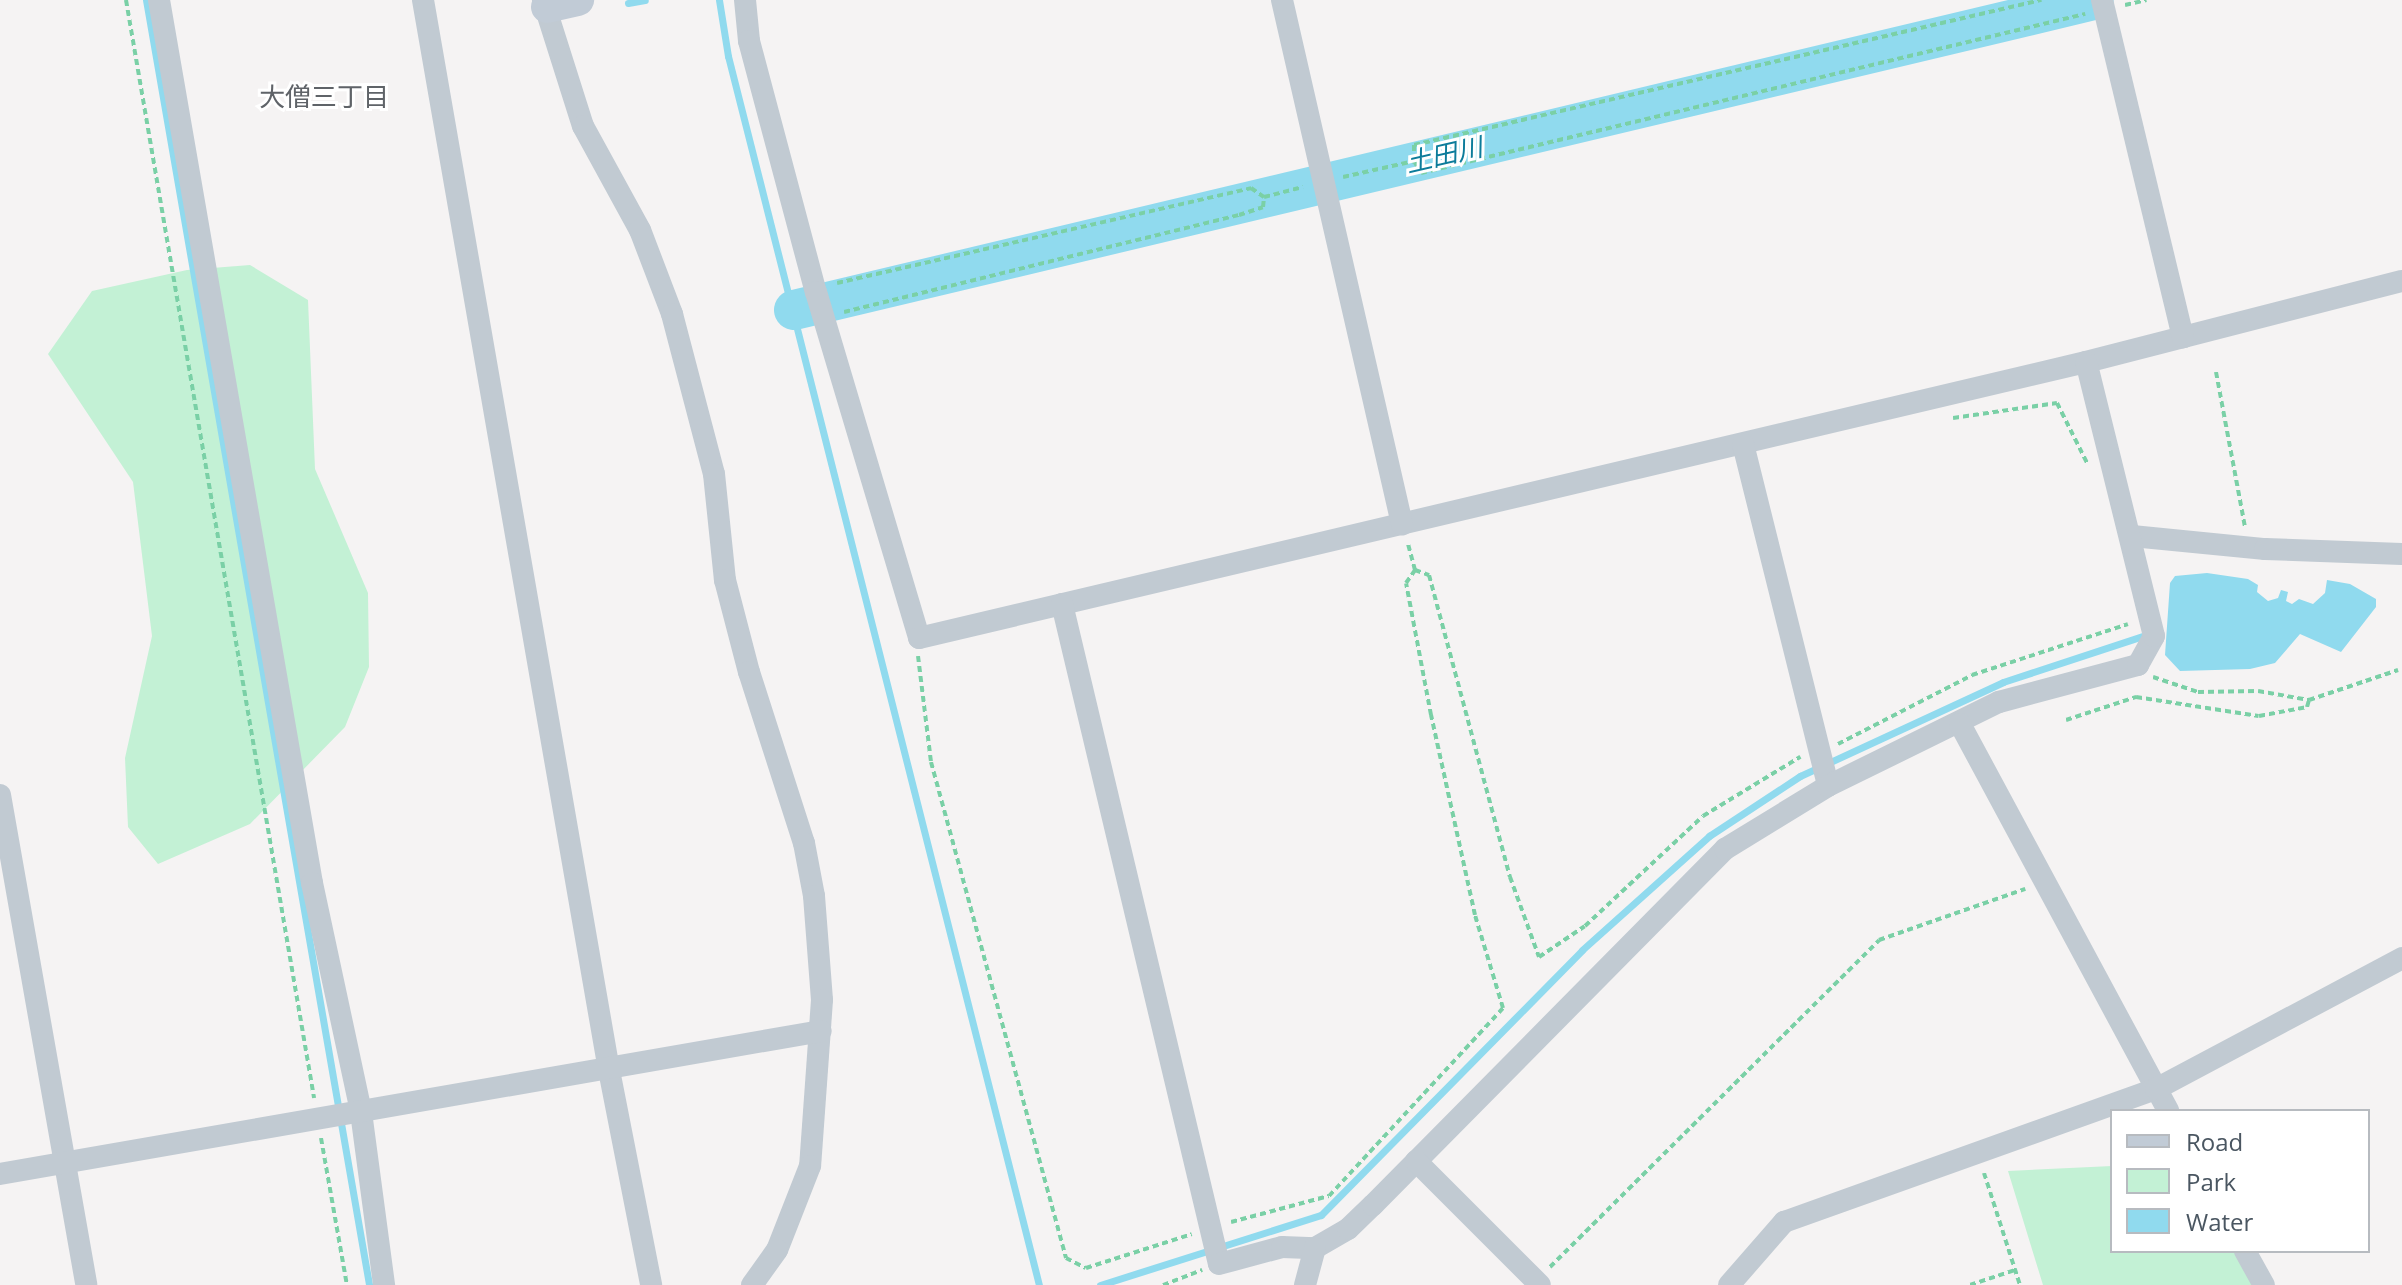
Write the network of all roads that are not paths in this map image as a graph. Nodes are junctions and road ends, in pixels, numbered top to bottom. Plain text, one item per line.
1 (159, 0) edge
2 (423, 0) edge
3 (578, 0) edge
4 (745, 0) edge
5 (1282, 0) edge
6 (545, 4) edge
7 (2104, 4) edge
8 (2402, 281) edge
9 (2183, 337) junction
10 (2086, 362) junction
11 (1743, 444) junction
12 (1402, 524) junction
13 (2132, 536) junction
14 (2402, 554) edge
15 (1062, 604) junction
16 (1960, 724) junction
17 (1828, 786) junction
18 (0, 795) edge
19 (2402, 958) edge
20 (821, 1031) junction
21 (609, 1070) junction
22 (2156, 1089) junction
23 (2167, 1109) edge
24 (361, 1112) junction
25 (1416, 1161) junction
26 (65, 1163) junction
27 (0, 1174) edge
28 (1315, 1248) junction
29 (2246, 1253) edge
30 (1539, 1284) edge
31 (86, 1285) edge
32 (384, 1285) edge
33 (651, 1285) edge
34 (752, 1285) edge
35 (1305, 1285) edge
36 (1729, 1285) edge
37 (2264, 1285) edge

1 - 24 street
2 - 21 street
3 - 6 street
4 - 15 street
5 - 12 street
6 - 20 street
7 - 9 street
8 - 9 street
9 - 10 street
10 - 11 street
10 - 13 street
11 - 12 street
11 - 17 street
12 - 15 street
13 - 14 street
13 - 16 street
15 - 28 street
16 - 17 street
16 - 22 street
17 - 25 street
18 - 26 street
19 - 22 street
20 - 21 street
20 - 34 street
21 - 24 street
21 - 33 street
22 - 23 street
22 - 36 street
24 - 26 street
24 - 32 street
25 - 28 street
25 - 30 street
26 - 27 street
26 - 31 street
28 - 35 street
29 - 37 street

